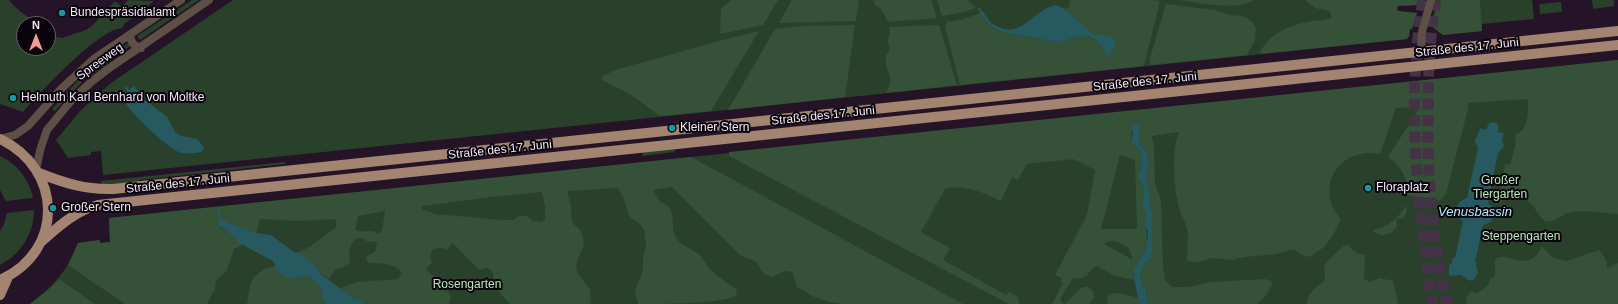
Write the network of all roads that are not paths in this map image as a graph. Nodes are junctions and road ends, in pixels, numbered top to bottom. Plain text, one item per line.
1 (181, 0) edge
2 (209, 0) edge
3 (1431, 0) edge
4 (1618, 31) edge
5 (130, 35) junction
6 (1618, 45) edge
7 (141, 48) junction
8 (1421, 52) junction
9 (0, 139) edge
10 (37, 171) junction
11 (41, 242) junction
12 (4, 278) edge
13 (0, 295) edge

1 - 5 street, Spreeweg
2 - 7 street, Spreeweg
3 - 8 street
4 - 8 main road, Straße des 17. Juni
5 - 7 street
5 - 9 street, Spreeweg
6 - 11 main road, Straße des 17. Juni
7 - 10 street, Spreeweg
8 - 10 main road, Straße des 17. Juni
9 - 10 main road
10 - 11 main road
11 - 12 main road
12 - 13 main road

